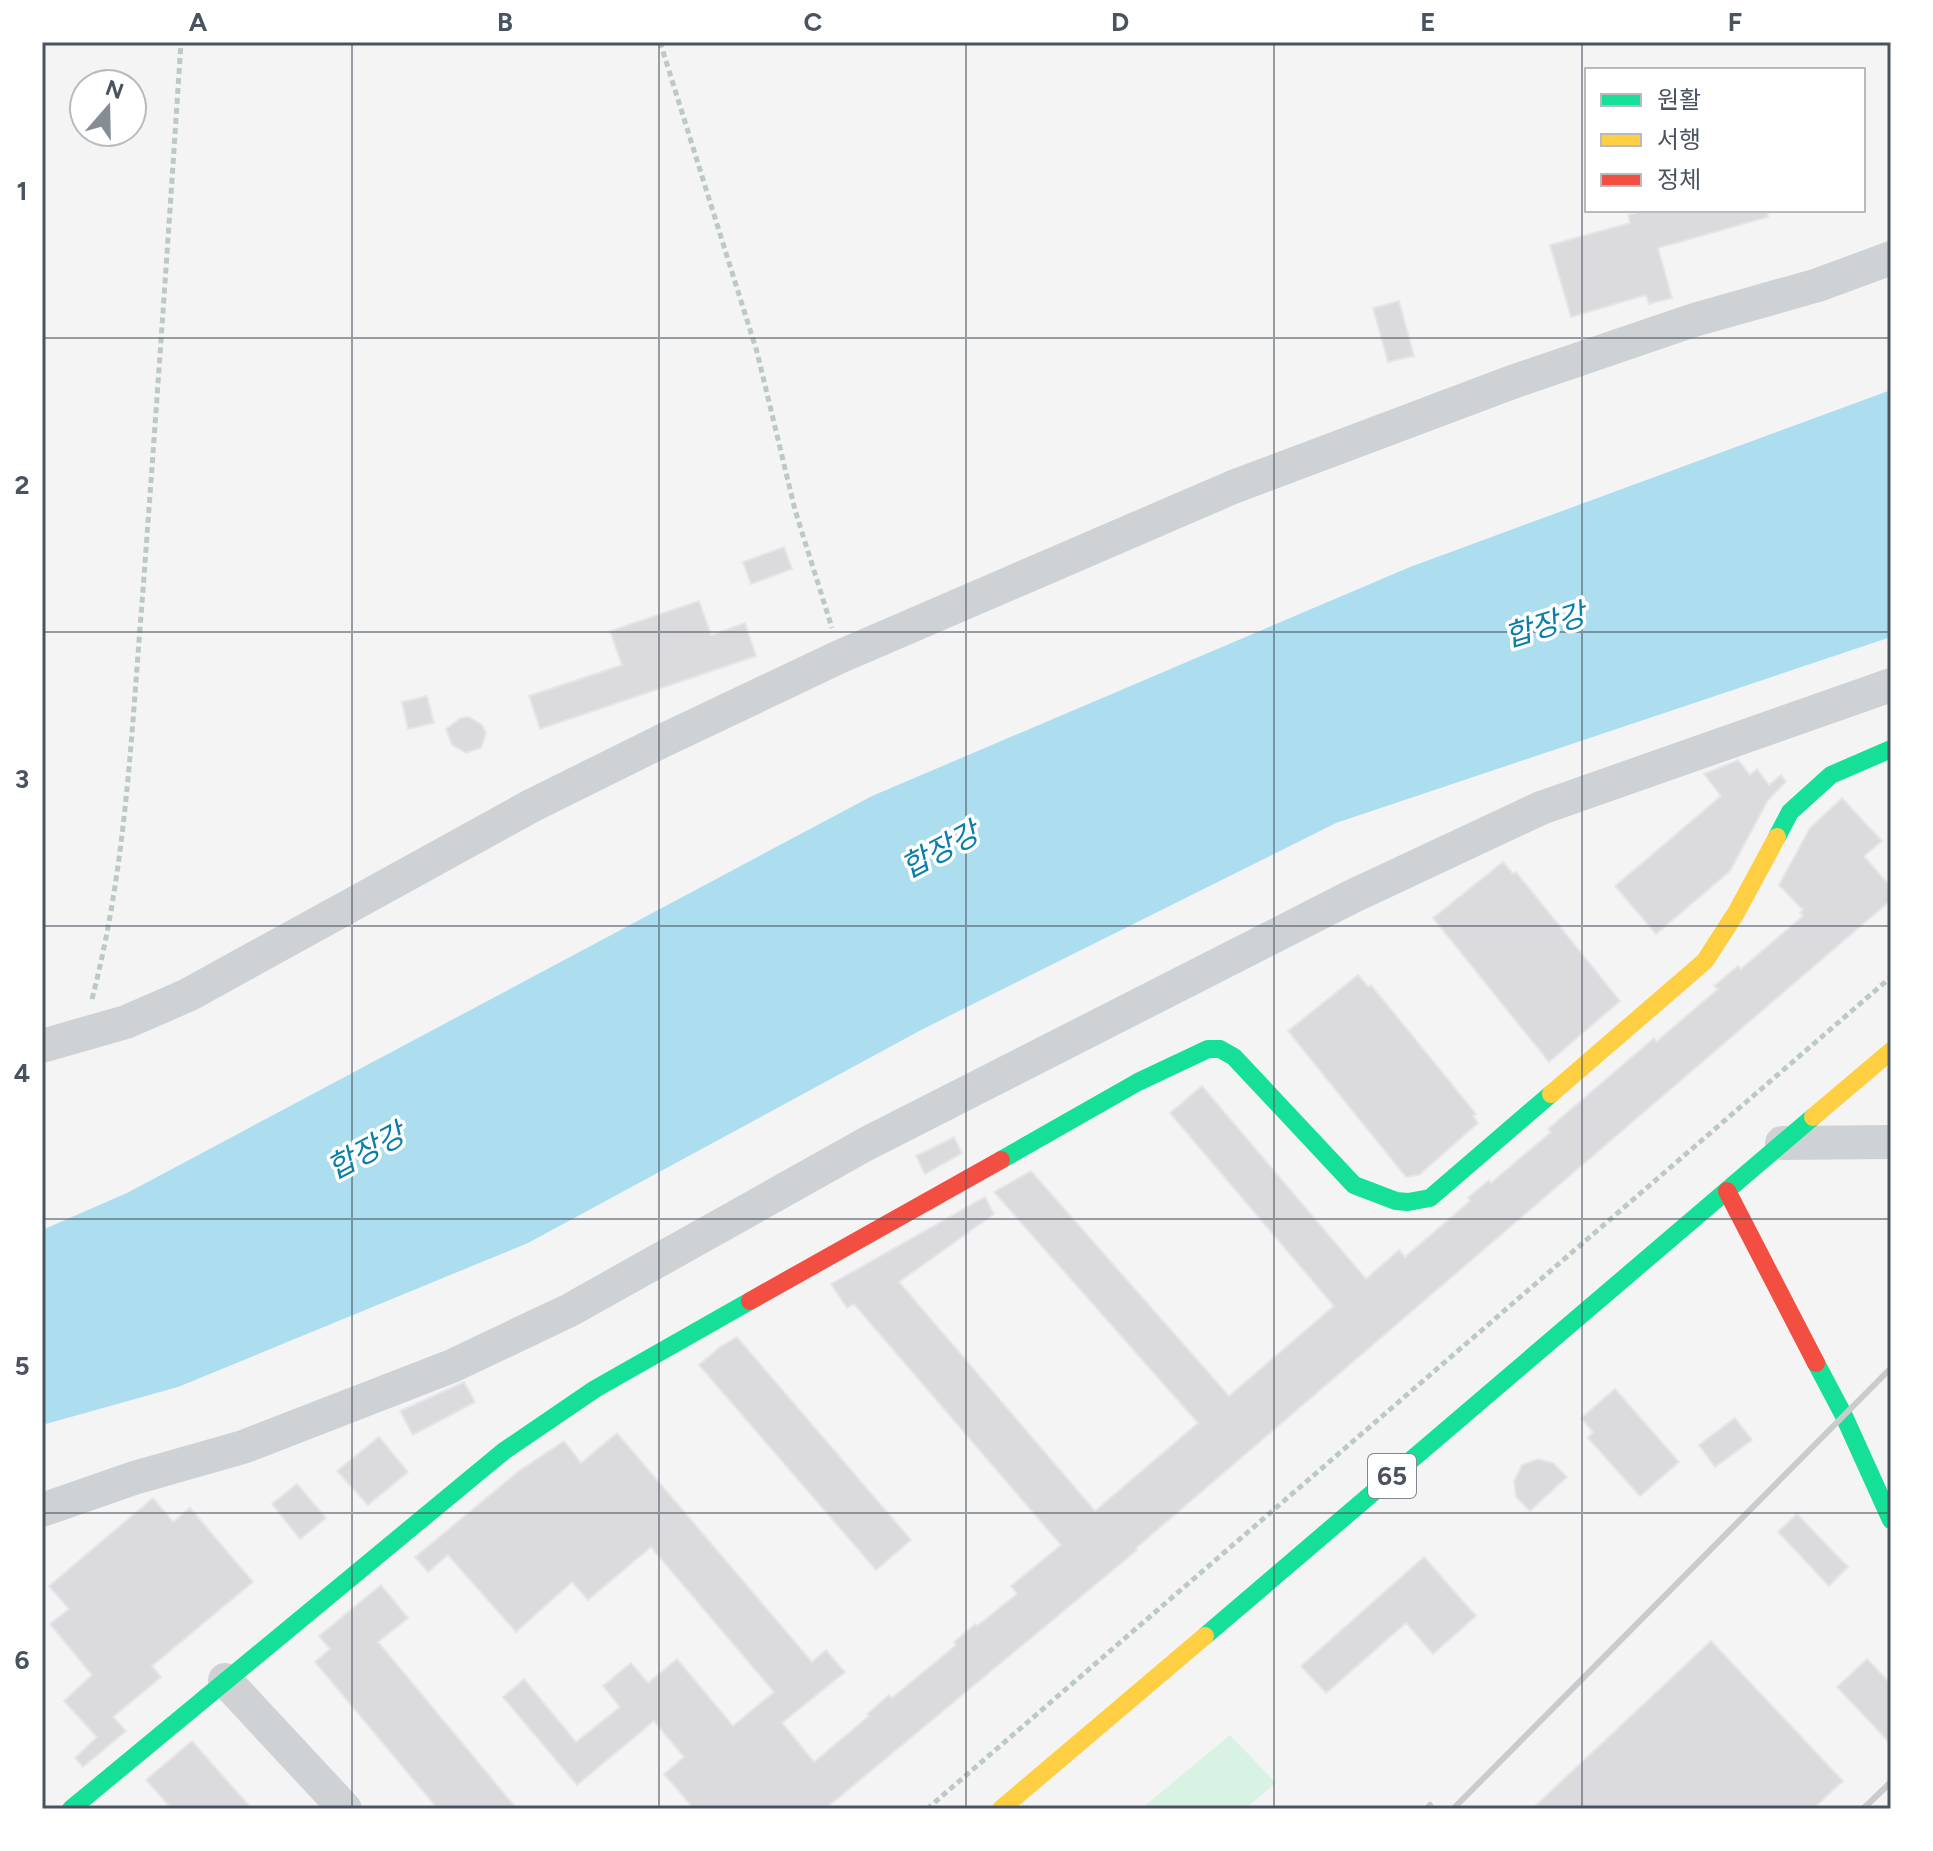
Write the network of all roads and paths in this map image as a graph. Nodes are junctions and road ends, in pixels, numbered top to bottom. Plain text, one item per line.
1 (181, 42) edge
2 (660, 42) edge
3 (1891, 258) edge
4 (839, 657) junction
5 (1891, 685) edge
6 (1891, 749) edge
7 (1891, 977) edge
8 (83, 1035) junction
9 (42, 1046) edge
10 (1891, 1051) edge
11 (1891, 1142) edge
12 (1782, 1143) junction
13 (1727, 1191) junction
14 (42, 1510) edge
15 (1891, 1520) edge
16 (225, 1680) junction
17 (71, 1809) edge
18 (345, 1809) edge
19 (927, 1809) edge
20 (1001, 1809) edge

1 - 8 path
2 - 4 path
3 - 4 street
4 - 8 street
5 - 14 street
6 - 16 street
7 - 19 path
8 - 9 street
10 - 12 street, 65
11 - 12 street
12 - 13 street, 65
13 - 15 street
13 - 20 street, 65
16 - 17 street
16 - 18 street

